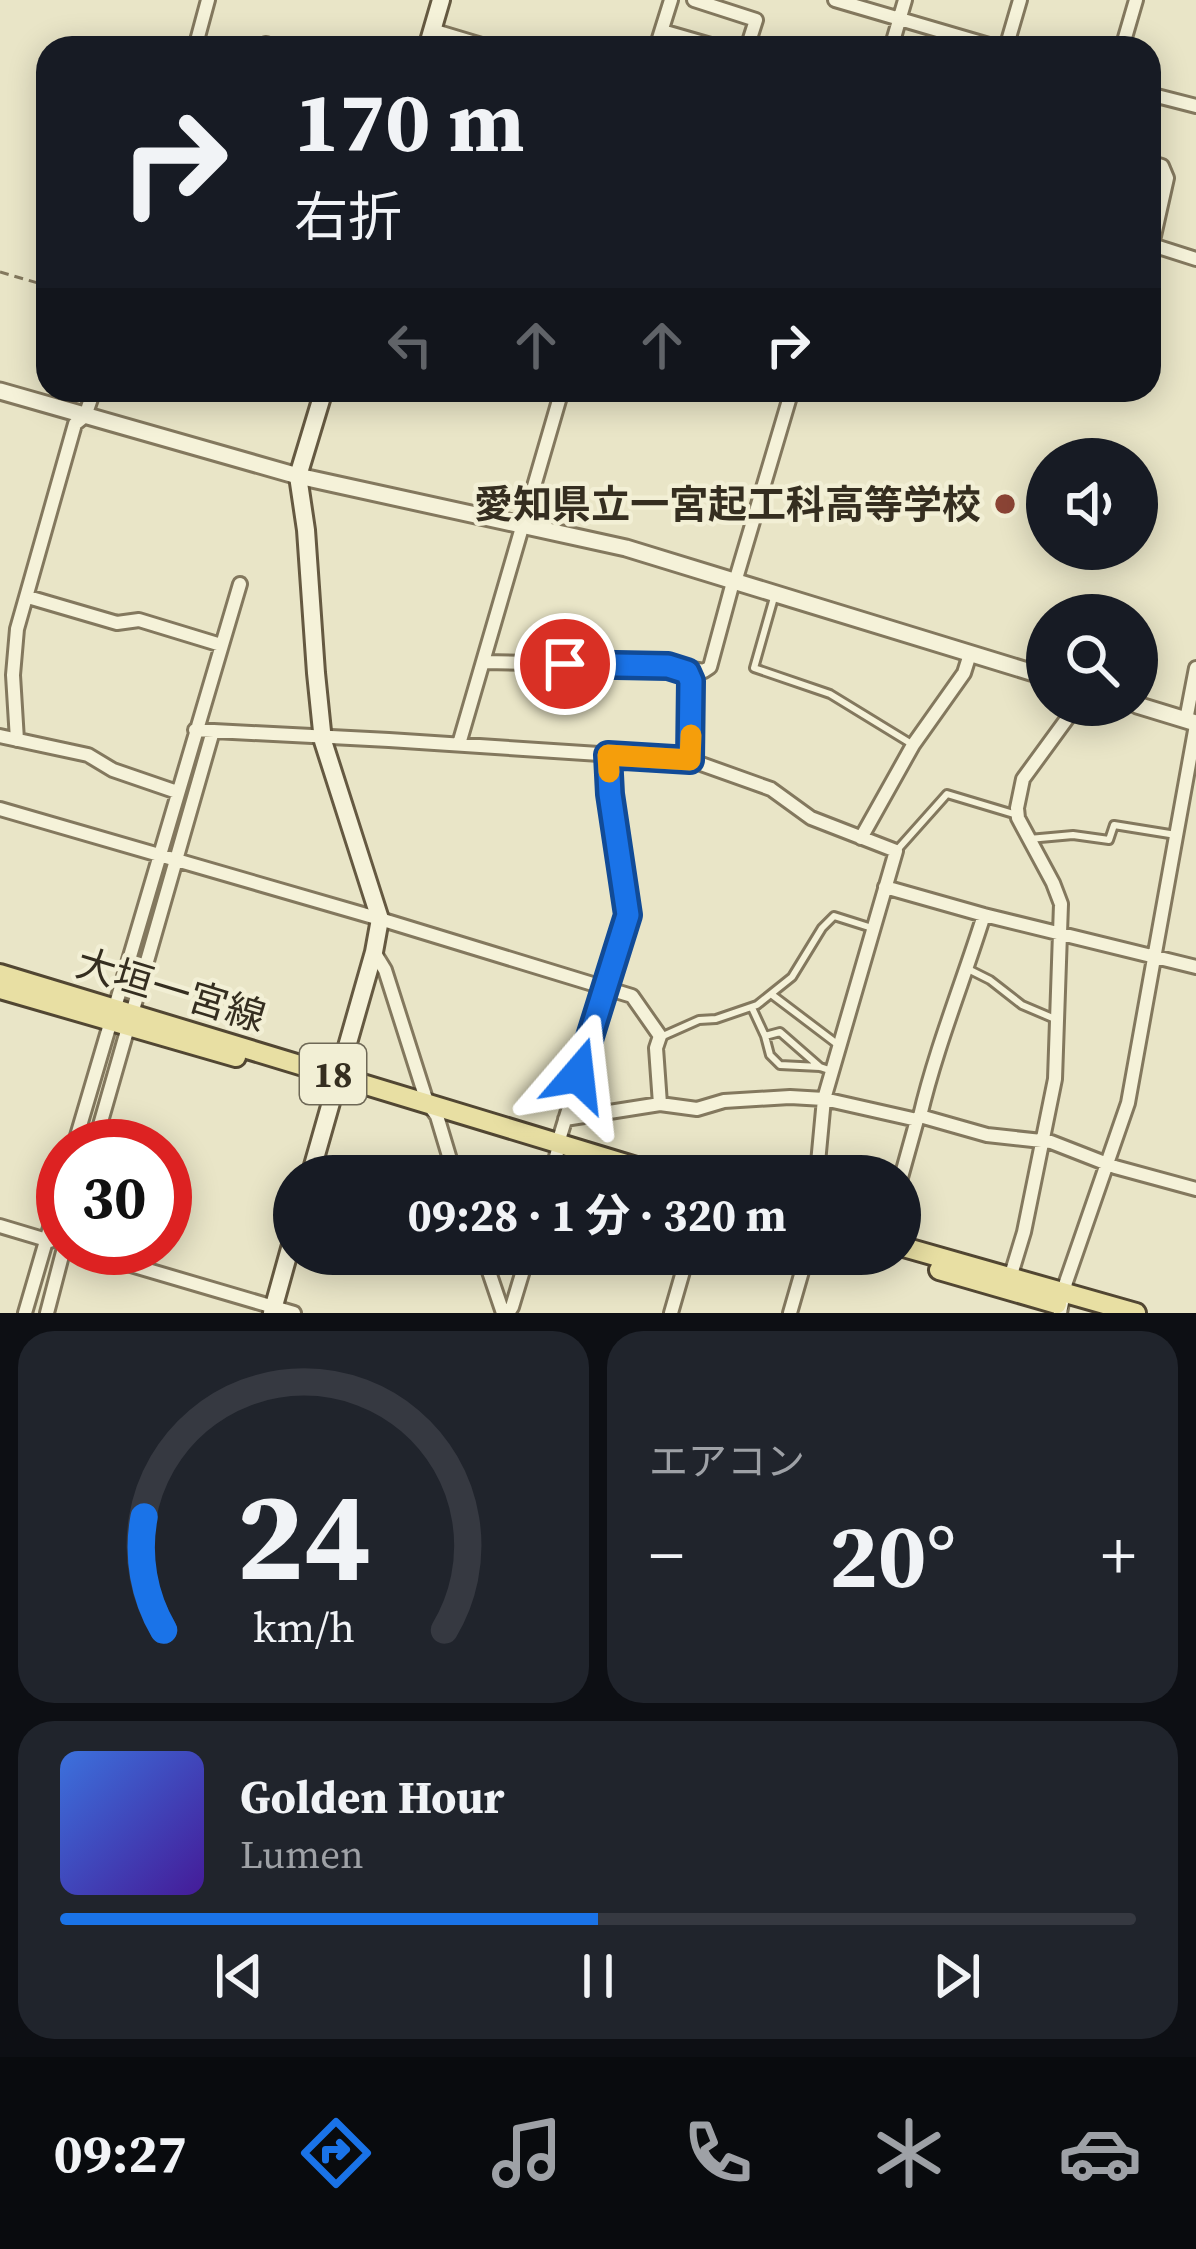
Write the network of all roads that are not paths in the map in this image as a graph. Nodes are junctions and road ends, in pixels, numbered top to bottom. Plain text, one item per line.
1 (208, 0) edge
2 (441, 0) edge
3 (671, 0) edge
4 (694, 0) edge
5 (836, 0) edge
6 (905, 0) edge
7 (1020, 0) edge
8 (1136, 0) edge
9 (899, 19) junction
10 (662, 31) junction
11 (198, 36) edge
12 (431, 36) edge
13 (660, 36) edge
14 (679, 36) edge
15 (751, 36) edge
16 (894, 36) edge
17 (960, 36) edge
18 (1007, 36) edge
19 (1126, 36) edge
20 (1161, 97) edge
21 (1196, 106) edge
22 (1161, 166) edge
23 (1161, 203) edge
24 (1161, 248) edge
25 (1196, 259) edge
26 (0, 391) edge
27 (36, 401) edge
28 (38, 402) edge
29 (90, 402) edge
30 (320, 402) edge
31 (559, 402) edge
32 (788, 402) edge
33 (86, 416) junction
34 (298, 476) junction
35 (523, 525) junction
36 (734, 582) junction
37 (240, 584) dead end
38 (775, 594) junction
39 (28, 597) junction
40 (221, 645) junction
41 (970, 654) junction
42 (484, 662) junction
43 (1196, 668) edge
44 (1026, 671) edge
45 (687, 672) junction
46 (1158, 712) edge
47 (1193, 723) edge
48 (1061, 726) edge
49 (195, 730) junction
50 (213, 731) junction
51 (0, 736) edge
52 (322, 736) junction
53 (17, 740) junction
54 (459, 744) junction
55 (914, 745) junction
56 (608, 755) junction
57 (690, 760) junction
58 (177, 792) junction
59 (0, 809) edge
60 (1017, 815) junction
61 (1176, 835) junction
62 (861, 838) junction
63 (1029, 838) junction
64 (896, 851) junction
65 (159, 854) junction
66 (176, 859) junction
67 (885, 887) junction
68 (984, 914) junction
69 (380, 919) junction
70 (872, 928) junction
71 (1059, 932) junction
72 (374, 952) junction
73 (1155, 956) junction
74 (1196, 967) edge
75 (968, 969) junction
76 (0, 974) edge
77 (604, 988) junction
78 (0, 989) edge
79 (771, 994) junction
80 (752, 1008) junction
81 (123, 1017) junction
82 (1058, 1019) junction
83 (660, 1036) junction
84 (765, 1036) junction
85 (840, 1045) junction
86 (826, 1069) junction
87 (337, 1081) junction
88 (824, 1099) junction
89 (660, 1104) junction
90 (432, 1109) junction
91 (918, 1118) junction
92 (84, 1119) edge
93 (100, 1119) edge
94 (565, 1119) junction
95 (1044, 1142) junction
96 (557, 1148) junction
97 (316, 1155) edge
98 (448, 1155) edge
99 (555, 1155) edge
100 (576, 1155) edge
101 (584, 1155) edge
102 (819, 1155) edge
103 (907, 1155) edge
104 (1108, 1163) junction
105 (1196, 1189) edge
106 (0, 1226) edge
107 (36, 1237) edge
108 (921, 1252) edge
109 (921, 1264) edge
110 (36, 1275) edge
111 (56, 1275) edge
112 (161, 1275) edge
113 (283, 1275) edge
114 (491, 1275) edge
115 (522, 1275) edge
116 (682, 1275) edge
117 (801, 1275) edge
118 (1010, 1278) junction
119 (1062, 1304) edge
120 (273, 1310) edge
121 (25, 1313) edge
122 (47, 1313) edge
123 (294, 1313) edge
124 (505, 1313) edge
125 (671, 1313) edge
126 (790, 1313) edge
127 (1090, 1313) edge
128 (1136, 1313) edge

1 - 11 street
2 - 12 main road
3 - 10 street
4 - 15 street
5 - 9 street
6 - 9 street
7 - 18 street
8 - 19 street
9 - 16 street
9 - 17 street
10 - 13 street
10 - 14 street
20 - 21 street
22 - 23 street
24 - 25 street
26 - 27 street
28 - 33 street
29 - 33 street
30 - 34 main road
31 - 35 street
32 - 36 street
33 - 34 street
33 - 39 street
34 - 35 street
34 - 52 main road
35 - 36 street
35 - 42 street
36 - 38 street
36 - 45 street
37 - 40 street
38 - 41 street
38 - 55 lane
39 - 40 street
39 - 53 street
40 - 49 street
41 - 44 street
41 - 55 street
42 - 45 street
42 - 54 street
43 - 47 street
45 - 57 street
46 - 47 street
47 - 61 street
48 - 60 street
49 - 50 street
49 - 58 street
50 - 52 street
50 - 66 street
51 - 53 street
52 - 54 street
52 - 69 main road
53 - 58 street
54 - 56 street
55 - 62 street
56 - 57 street
56 - 77 street
57 - 62 street
58 - 65 street
59 - 65 street
60 - 63 street
60 - 64 lane
61 - 63 lane
61 - 73 street
62 - 64 street
63 - 71 street
64 - 67 street
65 - 66 street
65 - 81 street
66 - 69 street
66 - 81 street
67 - 68 street
67 - 70 street
68 - 71 street
68 - 75 street
69 - 72 main road
69 - 77 street
70 - 79 lane
70 - 85 street
71 - 73 street
71 - 82 street
72 - 87 main road
72 - 90 street
73 - 74 street
73 - 104 street
75 - 82 lane
75 - 91 street
76 - 81 main road, 大垣一宮線 / 18
77 - 83 street
77 - 94 street
78 - 81 main road, 大垣一宮線 / 18
79 - 80 lane
79 - 85 lane
80 - 83 lane
80 - 84 lane
81 - 87 main road, 大垣一宮線 / 18
81 - 92 street
81 - 93 street
82 - 95 street
83 - 89 street
84 - 86 lane
84 - 86 lane
85 - 86 street
86 - 88 street
87 - 90 main road, 大垣一宮線 / 18
87 - 97 main road
88 - 89 street
88 - 91 street
88 - 102 street
89 - 94 street
90 - 96 main road, 大垣一宮線 / 18
90 - 98 street
91 - 95 street
91 - 103 street
94 - 96 street
95 - 104 street
95 - 118 street
96 - 99 street
96 - 100 main road, 大垣一宮線 / 18
96 - 101 main road, 大垣一宮線 / 18
104 - 105 street
104 - 119 street
106 - 107 street
108 - 118 main road
109 - 119 main road
110 - 121 street
111 - 122 street
112 - 120 street
113 - 120 main road
114 - 124 street
115 - 124 street
116 - 125 street
117 - 126 street
118 - 119 main road
119 - 127 main road
119 - 128 main road
120 - 123 street

